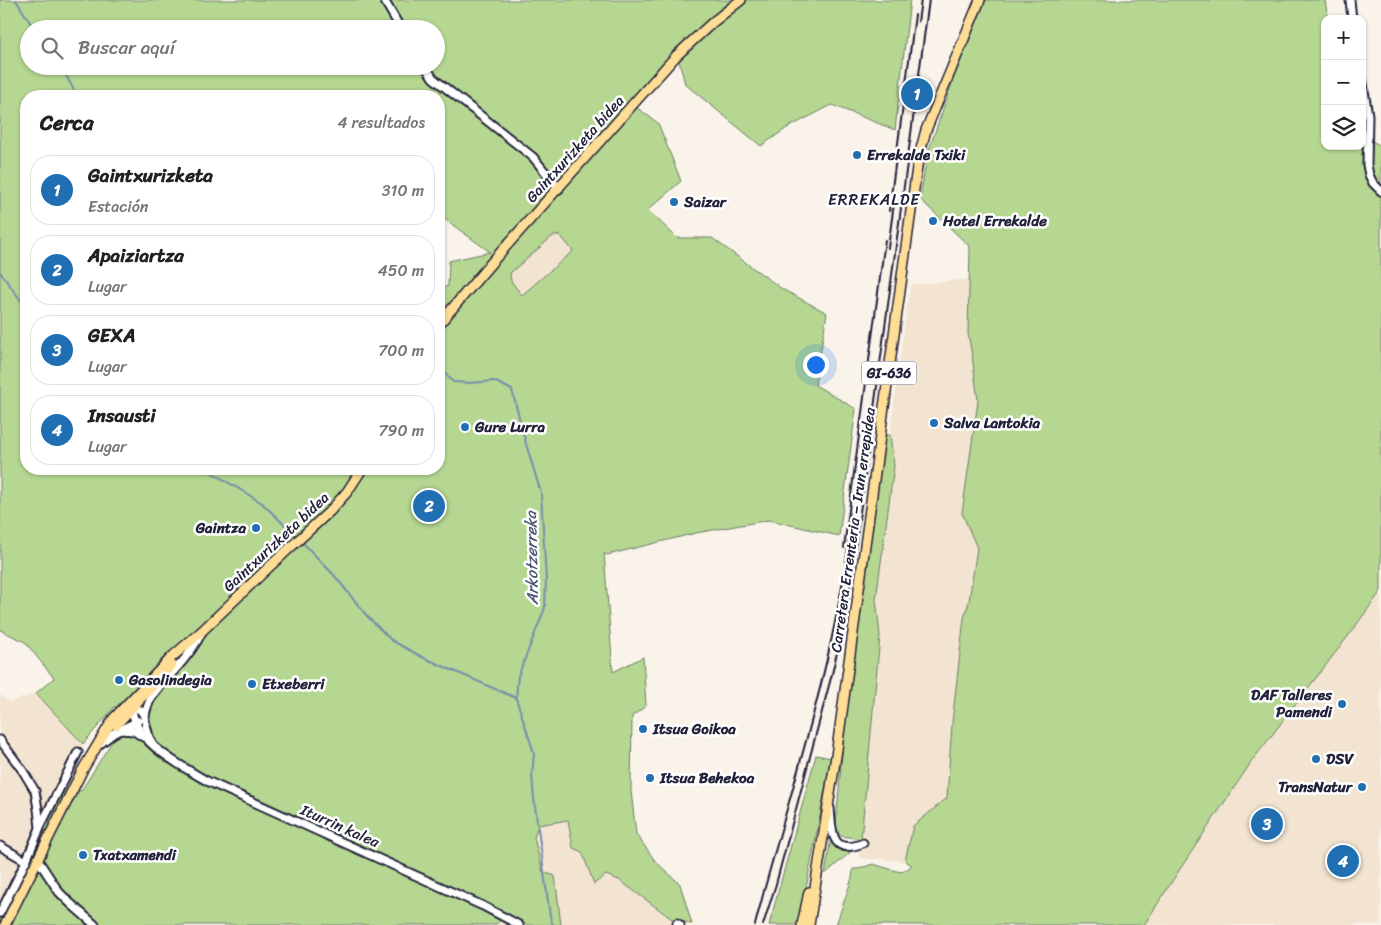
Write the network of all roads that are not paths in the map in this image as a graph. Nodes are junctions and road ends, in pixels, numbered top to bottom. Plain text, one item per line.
1 (384, 0) edge
2 (741, 0) edge
3 (980, 0) edge
4 (1350, 0) edge
5 (1352, 15) edge
6 (396, 20) edge
7 (431, 75) edge
8 (1366, 103) edge
9 (559, 188) junction
10 (1381, 191) edge
11 (445, 317) edge
12 (358, 475) edge
13 (202, 631) junction
14 (150, 679) junction
15 (132, 707) junction
16 (120, 711) junction
17 (145, 718) junction
18 (135, 722) junction
19 (120, 730) junction
20 (146, 739) junction
21 (0, 740) edge
22 (152, 745) junction
23 (97, 746) junction
24 (78, 752) dead end
25 (830, 798) junction
26 (40, 828) junction
27 (863, 843) dead end
28 (0, 846) edge
29 (821, 854) junction
30 (26, 860) junction
31 (38, 860) junction
32 (817, 875) junction
33 (0, 913) edge
34 (6, 925) edge
35 (95, 925) edge
36 (519, 925) edge
37 (802, 925) edge
38 (809, 925) edge
39 (815, 925) edge

1 - 6 street
2 - 9 main road, Gaintxurizketa bidea
3 - 25 main road, Carretera Errenteria – Irun errepidea / GI-636
4 - 5 street
7 - 9 street
8 - 10 street
9 - 11 main road, Gaintxurizketa bidea
12 - 13 main road, Gaintxurizketa bidea
13 - 14 main road, Gaintxurizketa bidea
13 - 15 main road, Gaintxurizketa bidea
13 - 17 street
14 - 15 main road, Gaintxurizketa bidea
14 - 16 main road, Gaintxurizketa bidea
15 - 16 main road, Gaintxurizketa bidea
15 - 17 street
15 - 18 street, Iturrin kalea
15 - 23 main road, Gaintxurizketa bidea
16 - 23 main road, Gaintxurizketa bidea
17 - 18 street
17 - 22 street
18 - 19 street
18 - 20 street, Iturrin kalea
19 - 20 street, Iturrin kalea
19 - 23 street
20 - 22 street, Iturrin kalea
21 - 26 street
22 - 36 street, Iturrin kalea
23 - 31 main road, Gaintxurizketa bidea
24 - 26 street
25 - 27 street
25 - 29 main road, Carretera Errenteria – Irun errepidea / GI-636
26 - 30 street
28 - 30 street
29 - 32 main road, Carretera Errenteria – Irun errepidea / GI-636
29 - 37 main road
30 - 33 street
31 - 34 main road, Gaintxurizketa bidea
31 - 35 street
32 - 38 main road, Carretera Errenteria – Irun errepidea / GI-636
32 - 39 main road

